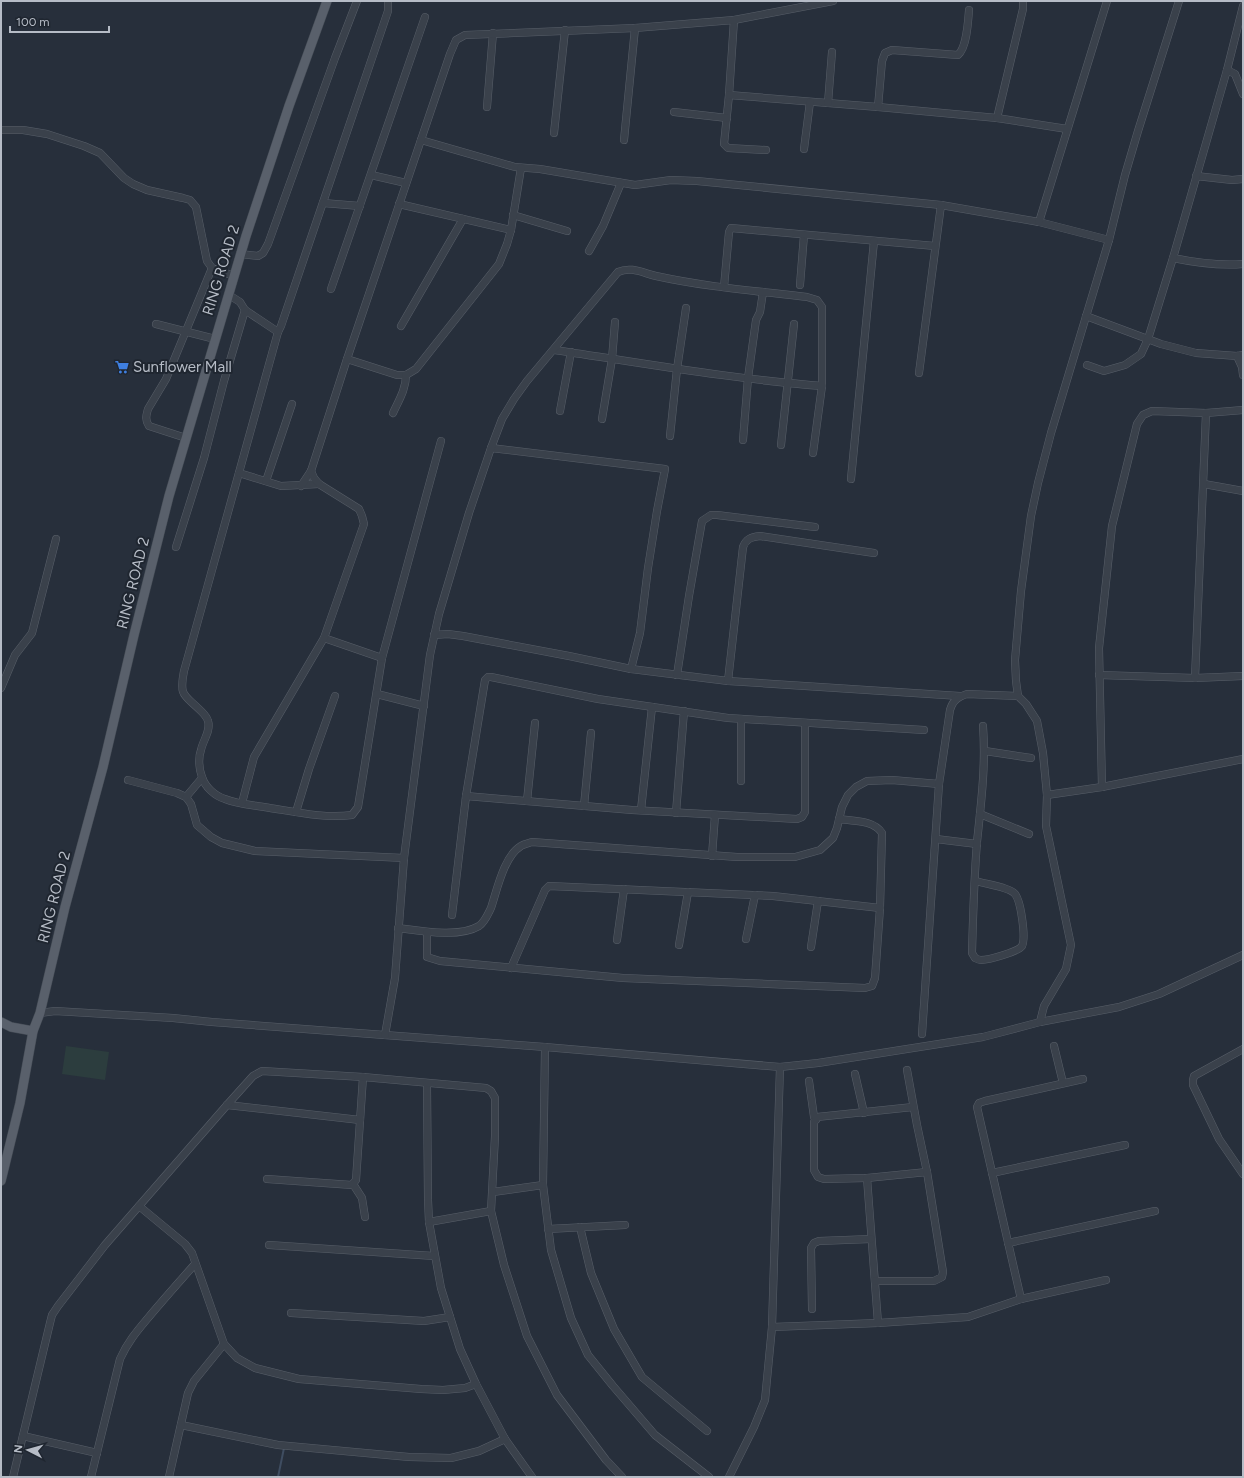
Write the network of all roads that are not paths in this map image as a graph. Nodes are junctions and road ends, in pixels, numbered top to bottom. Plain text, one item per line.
1 (327, 1) edge
2 (357, 1) edge
3 (388, 1) edge
4 (833, 1) edge
5 (1023, 1) edge
6 (1107, 1) edge
7 (1180, 1) edge
8 (1243, 6) edge
9 (969, 10) dead end
10 (425, 16) dead end
11 (734, 20) junction
12 (635, 28) junction
13 (565, 30) junction
14 (493, 33) junction
15 (832, 52) dead end
16 (1227, 70) junction
17 (1243, 94) edge
18 (729, 95) junction
19 (810, 102) junction
20 (828, 103) junction
21 (487, 107) dead end
22 (878, 107) junction
23 (674, 112) dead end
24 (727, 118) junction
25 (997, 118) junction
26 (1067, 129) junction
27 (1, 130) edge
28 (554, 133) dead end
29 (420, 140) junction
30 (624, 140) dead end
31 (804, 149) dead end
32 (766, 150) dead end
33 (521, 168) junction
34 (371, 175) junction
35 (1196, 176) junction
36 (1243, 179) edge
37 (406, 183) junction
38 (621, 183) junction
39 (323, 203) junction
40 (399, 204) junction
41 (941, 205) junction
42 (360, 206) junction
43 (513, 215) junction
44 (463, 219) junction
45 (1039, 222) junction
46 (511, 230) junction
47 (567, 231) dead end
48 (804, 235) junction
49 (1109, 240) junction
50 (874, 241) junction
51 (935, 246) junction
52 (589, 251) dead end
53 (240, 254) junction
54 (1173, 258) junction
55 (1243, 264) edge
56 (212, 268) junction
57 (234, 276) junction
58 (800, 285) dead end
59 (724, 287) junction
60 (331, 289) dead end
61 (764, 292) junction
62 (229, 294) junction
63 (686, 308) dead end
64 (245, 310) junction
65 (1086, 316) junction
66 (615, 322) dead end
67 (156, 324) dead end
68 (794, 324) dead end
69 (401, 326) dead end
70 (186, 331) junction
71 (278, 332) junction
72 (215, 339) junction
73 (1148, 339) junction
74 (554, 350) junction
75 (570, 352) junction
76 (1240, 356) edge
77 (347, 359) junction
78 (612, 359) junction
79 (1087, 365) dead end
80 (677, 369) junction
81 (919, 373) dead end
82 (406, 375) junction
83 (1243, 375) edge
84 (748, 378) junction
85 (788, 383) junction
86 (822, 386) junction
87 (292, 404) dead end
88 (1243, 410) edge
89 (560, 412) dead end
90 (394, 413) dead end
91 (1206, 413) junction
92 (602, 419) dead end
93 (670, 436) dead end
94 (186, 438) junction
95 (743, 440) dead end
96 (441, 441) dead end
97 (781, 445) dead end
98 (491, 448) junction
99 (813, 453) dead end
100 (311, 471) junction
101 (239, 473) junction
102 (851, 478) dead end
103 (266, 481) junction
104 (318, 484) junction
105 (1204, 484) junction
106 (301, 486) junction
107 (1243, 491) edge
108 (815, 527) dead end
109 (56, 539) dead end
110 (176, 547) dead end
111 (874, 553) dead end
112 (434, 635) junction
113 (324, 638) junction
114 (382, 658) junction
115 (631, 669) junction
116 (677, 675) junction
117 (1099, 675) junction
118 (1243, 676) edge
119 (1195, 678) junction
120 (728, 681) junction
121 (1, 688) edge
122 (377, 694) junction
123 (335, 696) dead end
124 (960, 696) junction
125 (1018, 696) junction
126 (424, 706) junction
127 (652, 707) junction
128 (684, 712) junction
129 (742, 719) junction
130 (535, 723) dead end
131 (805, 723) junction
132 (983, 726) dead end
133 (924, 730) dead end
134 (591, 733) dead end
135 (985, 751) junction
136 (1031, 758) dead end
137 (1243, 759) edge
138 (202, 778) junction
139 (128, 780) dead end
140 (741, 781) dead end
141 (939, 784) junction
142 (1102, 787) junction
143 (1047, 795) junction
144 (466, 796) junction
145 (186, 797) junction
146 (526, 801) junction
147 (242, 803) junction
148 (584, 806) junction
149 (641, 810) junction
150 (296, 812) junction
151 (676, 813) junction
152 (980, 814) junction
153 (715, 815) junction
154 (839, 819) junction
155 (1029, 834) dead end
156 (936, 839) junction
157 (977, 844) junction
158 (712, 856) junction
159 (404, 858) junction
160 (976, 882) junction
161 (624, 889) junction
162 (688, 892) junction
163 (755, 895) junction
164 (818, 901) junction
165 (880, 908) junction
166 (452, 915) dead end
167 (398, 928) junction
168 (427, 932) junction
169 (746, 939) dead end
170 (617, 940) dead end
171 (679, 944) dead end
172 (811, 947) dead end
173 (1243, 955) edge
174 (511, 968) junction
175 (40, 1013) junction
176 (1, 1022) edge
177 (1040, 1022) junction
178 (33, 1031) junction
179 (922, 1034) dead end
180 (385, 1035) junction
181 (545, 1046) junction
182 (1054, 1046) dead end
183 (1243, 1049) edge
184 (780, 1067) junction
185 (907, 1070) dead end
186 (855, 1074) dead end
187 (363, 1077) junction
188 (1083, 1079) dead end
189 (809, 1081) dead end
190 (1063, 1083) junction
191 (427, 1084) junction
192 (227, 1105) junction
193 (914, 1107) junction
194 (864, 1113) junction
195 (360, 1120) junction
196 (816, 1120) junction
197 (1125, 1145) dead end
198 (3, 1167) edge
199 (927, 1172) junction
200 (992, 1173) junction
201 (1243, 1174) edge
202 (267, 1178) dead end
203 (867, 1178) junction
204 (1, 1181) edge
205 (353, 1184) junction
206 (543, 1185) junction
207 (493, 1192) junction
208 (139, 1206) junction
209 (492, 1211) junction
210 (1155, 1211) dead end
211 (366, 1217) dead end
212 (429, 1222) junction
213 (625, 1224) dead end
214 (580, 1227) junction
215 (548, 1229) junction
216 (871, 1239) junction
217 (1008, 1243) junction
218 (269, 1245) dead end
219 (434, 1256) junction
220 (195, 1264) junction
221 (1106, 1280) dead end
222 (875, 1281) junction
223 (1020, 1299) junction
224 (812, 1309) dead end
225 (291, 1313) dead end
226 (450, 1317) junction
227 (878, 1323) junction
228 (772, 1327) junction
229 (224, 1344) junction
230 (476, 1384) junction
231 (181, 1425) junction
232 (707, 1431) dead end
233 (23, 1436) junction
234 (505, 1439) junction
235 (97, 1453) junction
236 (12, 1477) edge
237 (91, 1477) edge
238 (170, 1477) edge
239 (532, 1477) edge
240 (622, 1477) edge
241 (709, 1477) edge
242 (730, 1477) edge

1 - 53 main road, RING ROAD 2
2 - 53 street
3 - 39 street
4 - 11 street
5 - 25 street
6 - 26 street
7 - 49 street
8 - 16 street
9 - 22 street
10 - 34 street
11 - 12 street
11 - 18 street
12 - 13 street
12 - 30 street
13 - 14 street
13 - 28 street
14 - 21 street
14 - 29 street
15 - 20 street
16 - 17 street
16 - 35 street
18 - 19 street
18 - 24 street
19 - 20 street
19 - 31 street
20 - 22 street
22 - 25 street
23 - 24 street
24 - 32 street
25 - 26 street
26 - 45 street
27 - 56 street
29 - 33 street
29 - 37 street
33 - 38 street
33 - 43 street
34 - 37 street
34 - 42 street
35 - 36 street
35 - 54 street
37 - 40 street
38 - 41 street
38 - 52 street
39 - 42 street
39 - 71 street
40 - 44 street
40 - 77 street
41 - 45 street
41 - 51 street
42 - 60 street
43 - 46 street
43 - 47 street
44 - 46 street
44 - 69 street
45 - 49 street
46 - 82 street
48 - 50 street
48 - 58 street
48 - 59 street
49 - 65 street
50 - 51 street
50 - 102 street
51 - 81 street
53 - 57 main road, RING ROAD 2
54 - 55 street
54 - 73 street
56 - 57 street
56 - 70 street
57 - 62 main road, RING ROAD 2
59 - 61 street
59 - 74 street
61 - 84 street
61 - 86 street
62 - 64 street
62 - 72 main road, RING ROAD 2
63 - 80 street
64 - 71 street
64 - 110 street
65 - 73 street
65 - 125 street
66 - 78 street
67 - 70 street
68 - 85 street
70 - 72 street
70 - 94 street
71 - 101 street
72 - 94 main road, RING ROAD 2
73 - 76 street
73 - 79 street
74 - 75 street
74 - 98 street
75 - 78 street
75 - 89 street
76 - 83 street
77 - 82 street
77 - 100 street
78 - 80 street
78 - 92 street
80 - 84 street
80 - 93 street
82 - 90 street
84 - 85 street
84 - 95 street
85 - 86 street
85 - 97 street
86 - 99 street
87 - 103 street
88 - 91 street
91 - 105 street
91 - 117 street
94 - 175 main road, RING ROAD 2
96 - 114 street
98 - 112 street
98 - 115 street
100 - 104 street
100 - 106 street
101 - 103 street
101 - 138 street
103 - 106 street
104 - 106 street
104 - 113 street
105 - 107 street
105 - 119 street
108 - 116 street
109 - 121 street
111 - 120 street
112 - 115 street
112 - 126 street
113 - 114 street
113 - 147 street
114 - 122 street
115 - 116 street
116 - 120 street
117 - 119 street
117 - 142 street
118 - 119 street
120 - 124 street
122 - 126 street
122 - 150 street
123 - 150 street
124 - 125 street
124 - 141 street
125 - 143 street
126 - 159 street
127 - 128 street
127 - 144 street
127 - 149 street
128 - 129 street
128 - 151 street
129 - 131 street
129 - 140 street
130 - 146 street
131 - 133 street
131 - 153 street
132 - 135 street
134 - 148 street
135 - 136 street
135 - 152 street
137 - 142 street
138 - 145 street
138 - 147 street
139 - 145 street
141 - 154 street
141 - 156 street
142 - 143 street
143 - 177 street
144 - 146 street
144 - 166 street
145 - 159 street
146 - 148 street
147 - 150 street
148 - 149 street
149 - 151 street
151 - 153 street
152 - 155 street
152 - 157 street
153 - 158 street
154 - 158 street
154 - 165 street
156 - 157 street
156 - 179 street
157 - 160 street
158 - 168 street
159 - 167 street
160 - 160 street
161 - 162 street
161 - 170 street
161 - 174 street
162 - 163 street
162 - 171 street
163 - 164 street
163 - 169 street
164 - 165 street
164 - 172 street
165 - 174 street
167 - 168 street
167 - 180 street
168 - 174 street
173 - 177 street
175 - 178 main road, RING ROAD 2
175 - 180 street
176 - 178 main road
177 - 184 street
178 - 198 main road, RING ROAD 2
180 - 181 street
181 - 184 street
181 - 206 street
182 - 190 street
183 - 201 street
184 - 228 street
185 - 193 street
186 - 194 street
187 - 191 street
187 - 192 street
187 - 195 street
188 - 190 street
189 - 196 street
190 - 200 street
191 - 207 street
191 - 212 street
192 - 195 street
192 - 208 street
193 - 194 street
193 - 199 street
194 - 196 street
195 - 205 street
196 - 203 street
197 - 200 street
198 - 204 main road, RING ROAD 2
199 - 203 street
199 - 222 street
200 - 217 street
202 - 205 street
203 - 216 street
205 - 211 street
206 - 207 street
206 - 215 street
207 - 209 street
208 - 220 street
208 - 233 street
209 - 212 street
209 - 240 street
210 - 217 street
212 - 219 street
213 - 214 street
214 - 215 street
214 - 232 street
215 - 241 street
216 - 222 street
216 - 224 street
217 - 223 street
218 - 219 street
219 - 226 street
220 - 229 street
220 - 235 street
221 - 223 street
222 - 227 street
223 - 227 street
225 - 226 street
226 - 230 street
227 - 228 street
228 - 242 street
229 - 230 street
229 - 231 street
230 - 234 street
231 - 234 street
231 - 238 street
233 - 235 street
233 - 236 street
234 - 239 street
235 - 237 street

